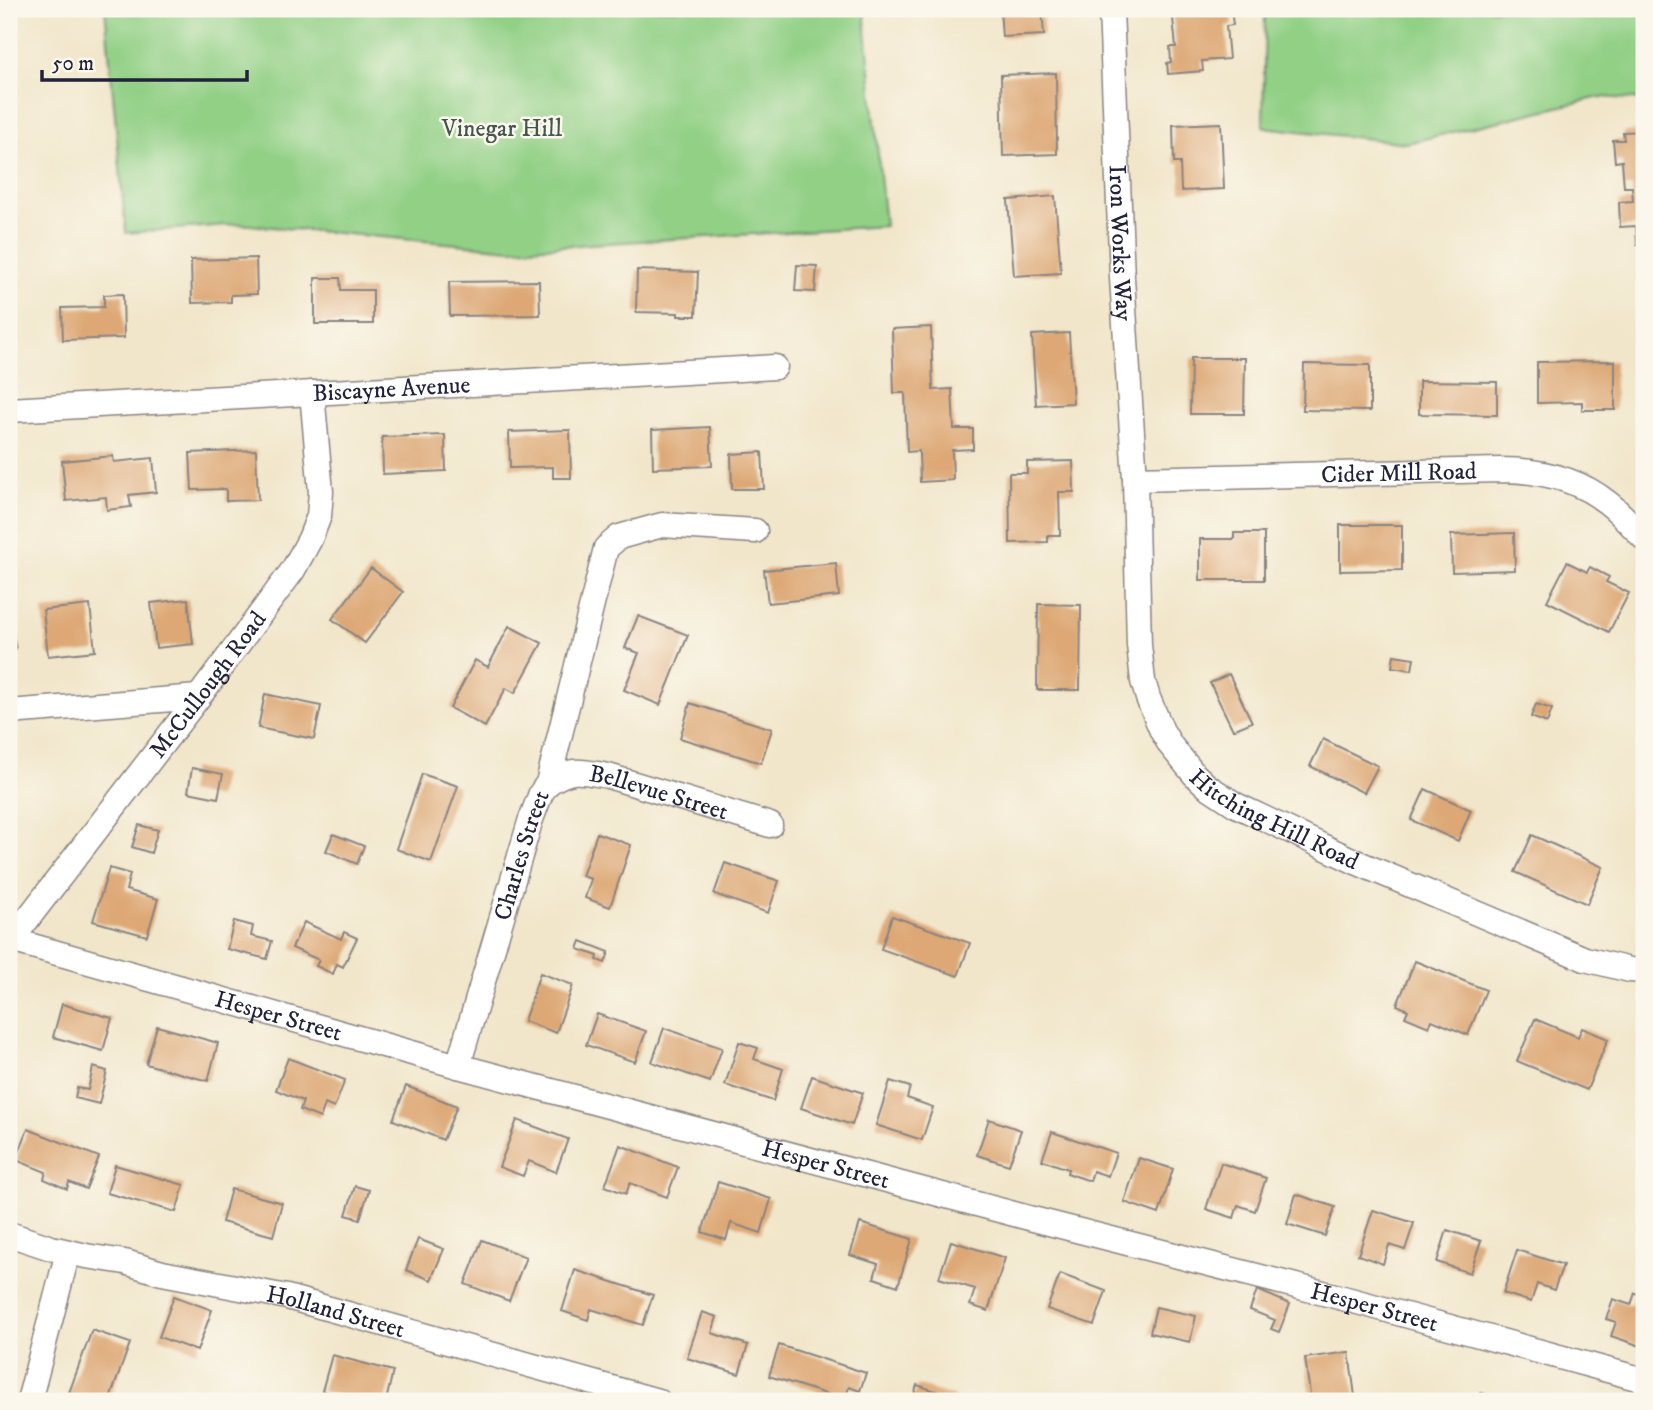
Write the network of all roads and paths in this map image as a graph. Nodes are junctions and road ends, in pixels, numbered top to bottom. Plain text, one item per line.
1 (1111, 9) edge
2 (775, 367) dead end
3 (312, 393) junction
4 (9, 410) edge
5 (1135, 479) junction
6 (755, 531) dead end
7 (1644, 537) edge
8 (198, 697) junction
9 (9, 712) edge
10 (548, 783) junction
11 (770, 825) dead end
12 (10, 941) edge
13 (1644, 971) edge
14 (458, 1066) junction
15 (9, 1234) edge
16 (68, 1252) junction
17 (1644, 1381) edge
18 (29, 1401) edge
19 (658, 1401) edge

1 - 5 street, Iron Works Way
2 - 3 street, Biscayne Avenue
3 - 4 street, Biscayne Avenue
3 - 8 street, McCullough Road
5 - 7 street, Cider Mill Road
5 - 13 street, Hitching Hill Road
6 - 10 street, Charles Street
8 - 9 street
8 - 12 street, McCullough Road
10 - 11 street, Bellevue Street
10 - 14 street, Charles Street
12 - 14 street, Hesper Street
14 - 17 street, Hesper Street
15 - 16 street, Holland Street
16 - 18 street
16 - 19 street, Holland Street

